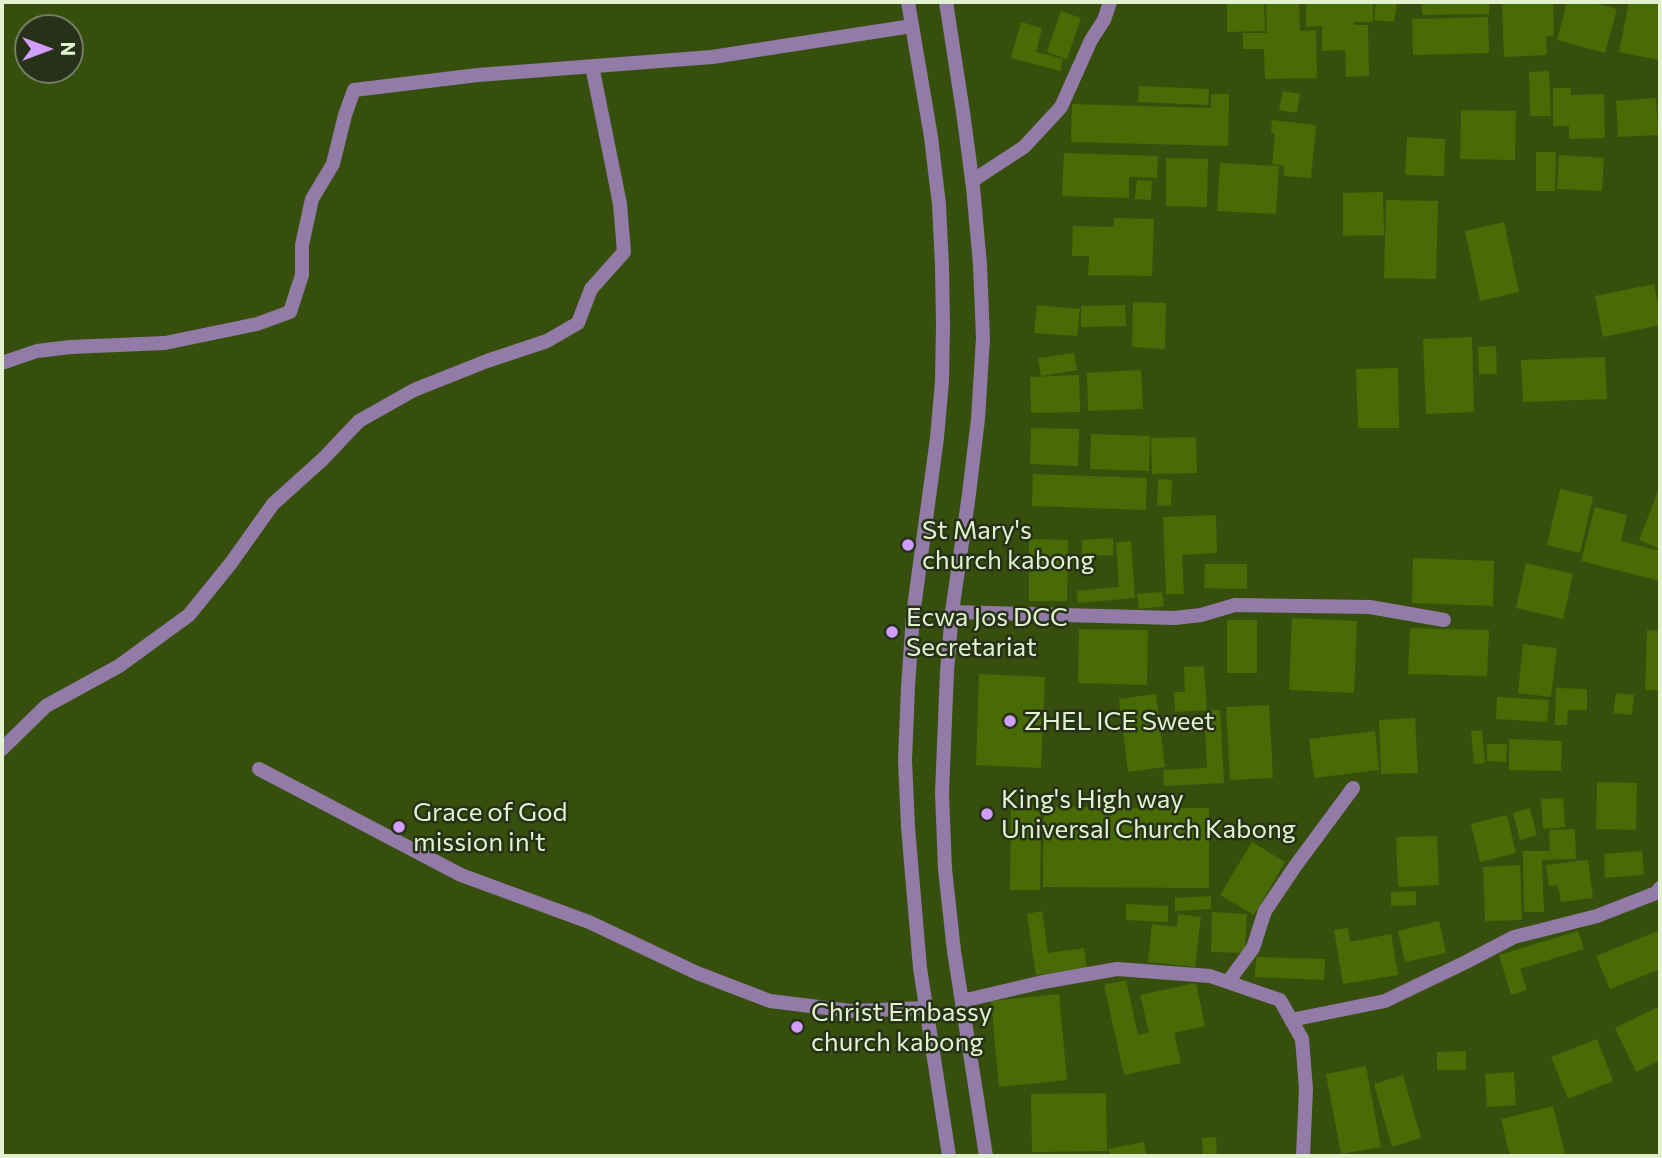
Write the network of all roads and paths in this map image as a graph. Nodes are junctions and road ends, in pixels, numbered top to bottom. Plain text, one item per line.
1 (908, 2) edge
2 (946, 2) edge
3 (1110, 2) edge
4 (912, 26) junction
5 (592, 66) junction
6 (972, 181) junction
7 (2, 363) edge
8 (952, 612) junction
9 (1444, 620) dead end
10 (2, 749) edge
11 (259, 769) dead end
12 (1353, 788) dead end
13 (1660, 888) edge
14 (1228, 982) junction
15 (962, 1001) junction
16 (926, 1008) junction
17 (1291, 1020) junction
18 (949, 1156) edge
19 (986, 1156) edge
20 (1303, 1156) edge

1 - 4 street
2 - 6 street
3 - 6 street
4 - 5 street
4 - 16 street
5 - 7 street
5 - 10 street
6 - 8 street
8 - 9 street
8 - 15 street
11 - 16 street
12 - 14 street
13 - 17 street
14 - 15 street
14 - 17 street
15 - 19 street
16 - 18 street
17 - 20 street

